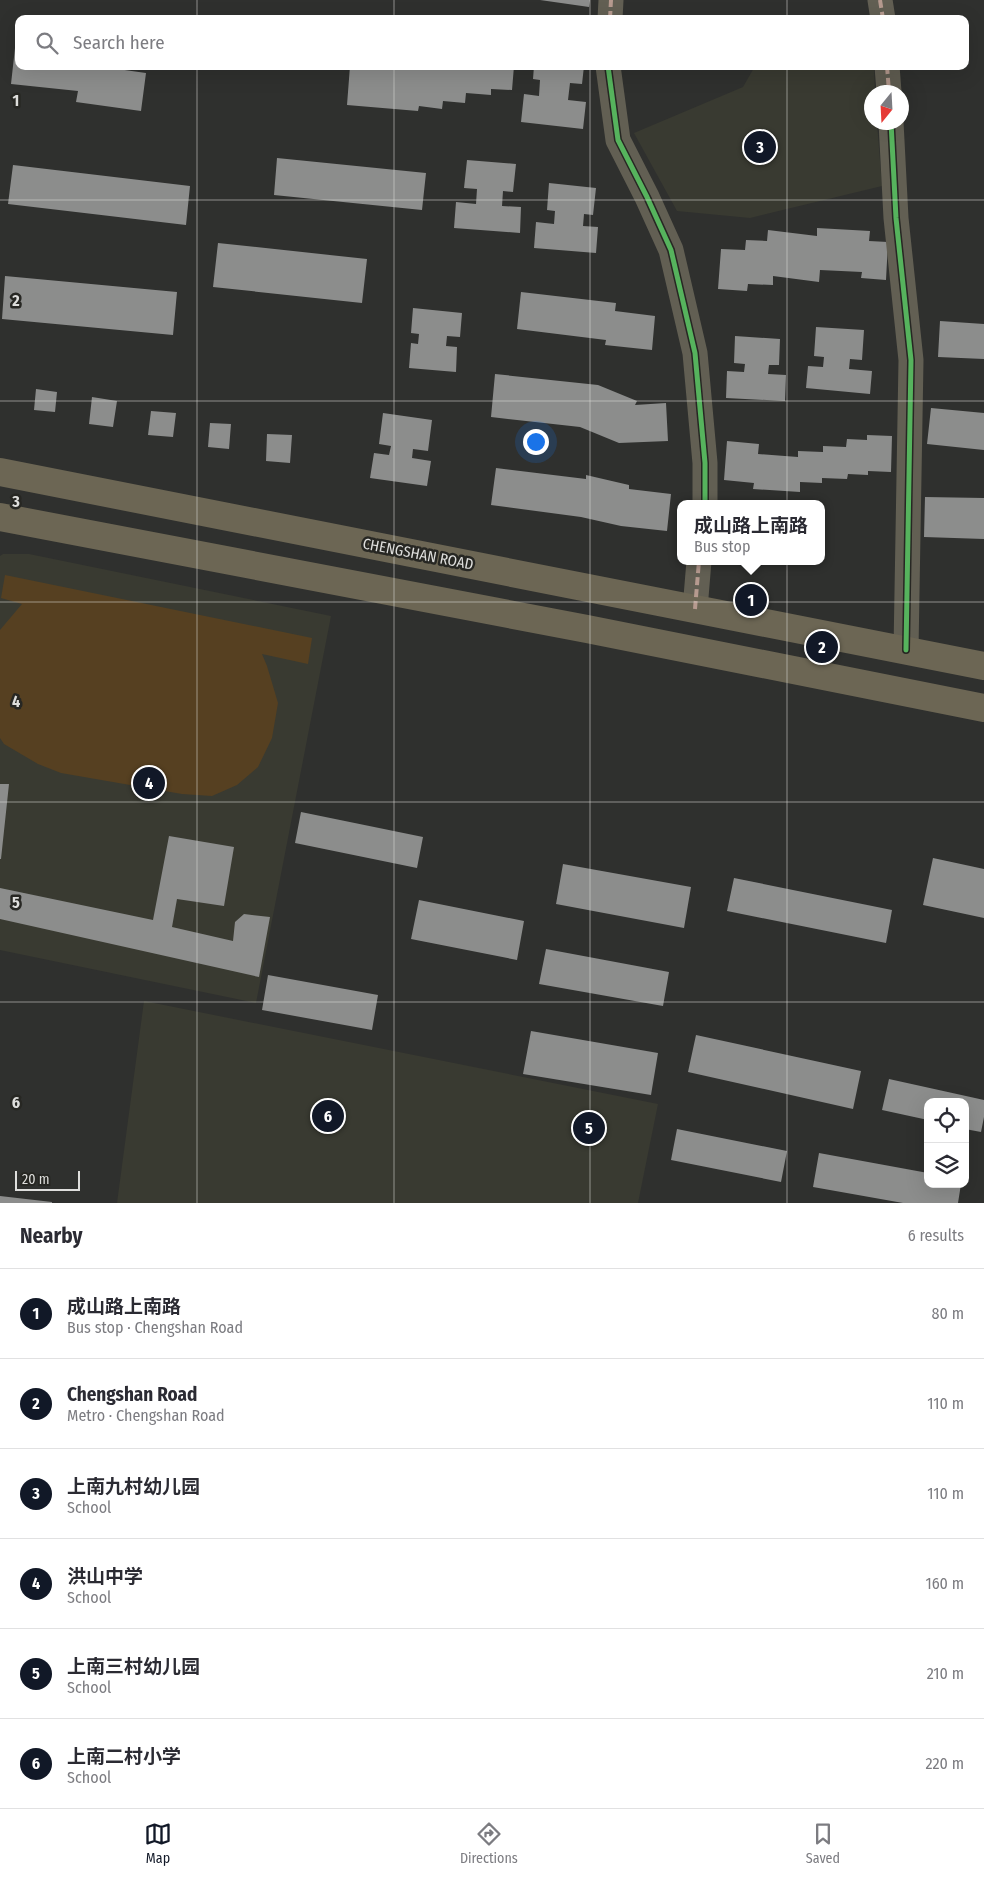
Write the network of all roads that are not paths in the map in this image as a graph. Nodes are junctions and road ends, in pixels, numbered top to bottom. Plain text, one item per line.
1 (611, 0) edge
2 (880, 0) edge
3 (610, 15) edge
4 (882, 15) edge
5 (609, 70) edge
6 (887, 70) edge
7 (888, 85) edge
8 (891, 130) edge
9 (0, 472) edge
10 (705, 500) edge
11 (0, 517) edge
12 (699, 565) edge
13 (695, 609) junction
14 (906, 650) junction
15 (984, 666) edge
16 (984, 708) edge

1 - 3 street
2 - 4 street
5 - 10 street
6 - 7 street
8 - 14 street
9 - 13 main road, CHENGSHAN ROAD
11 - 16 main road
12 - 13 street
13 - 14 main road, CHENGSHAN ROAD
14 - 15 main road, CHENGSHAN ROAD

